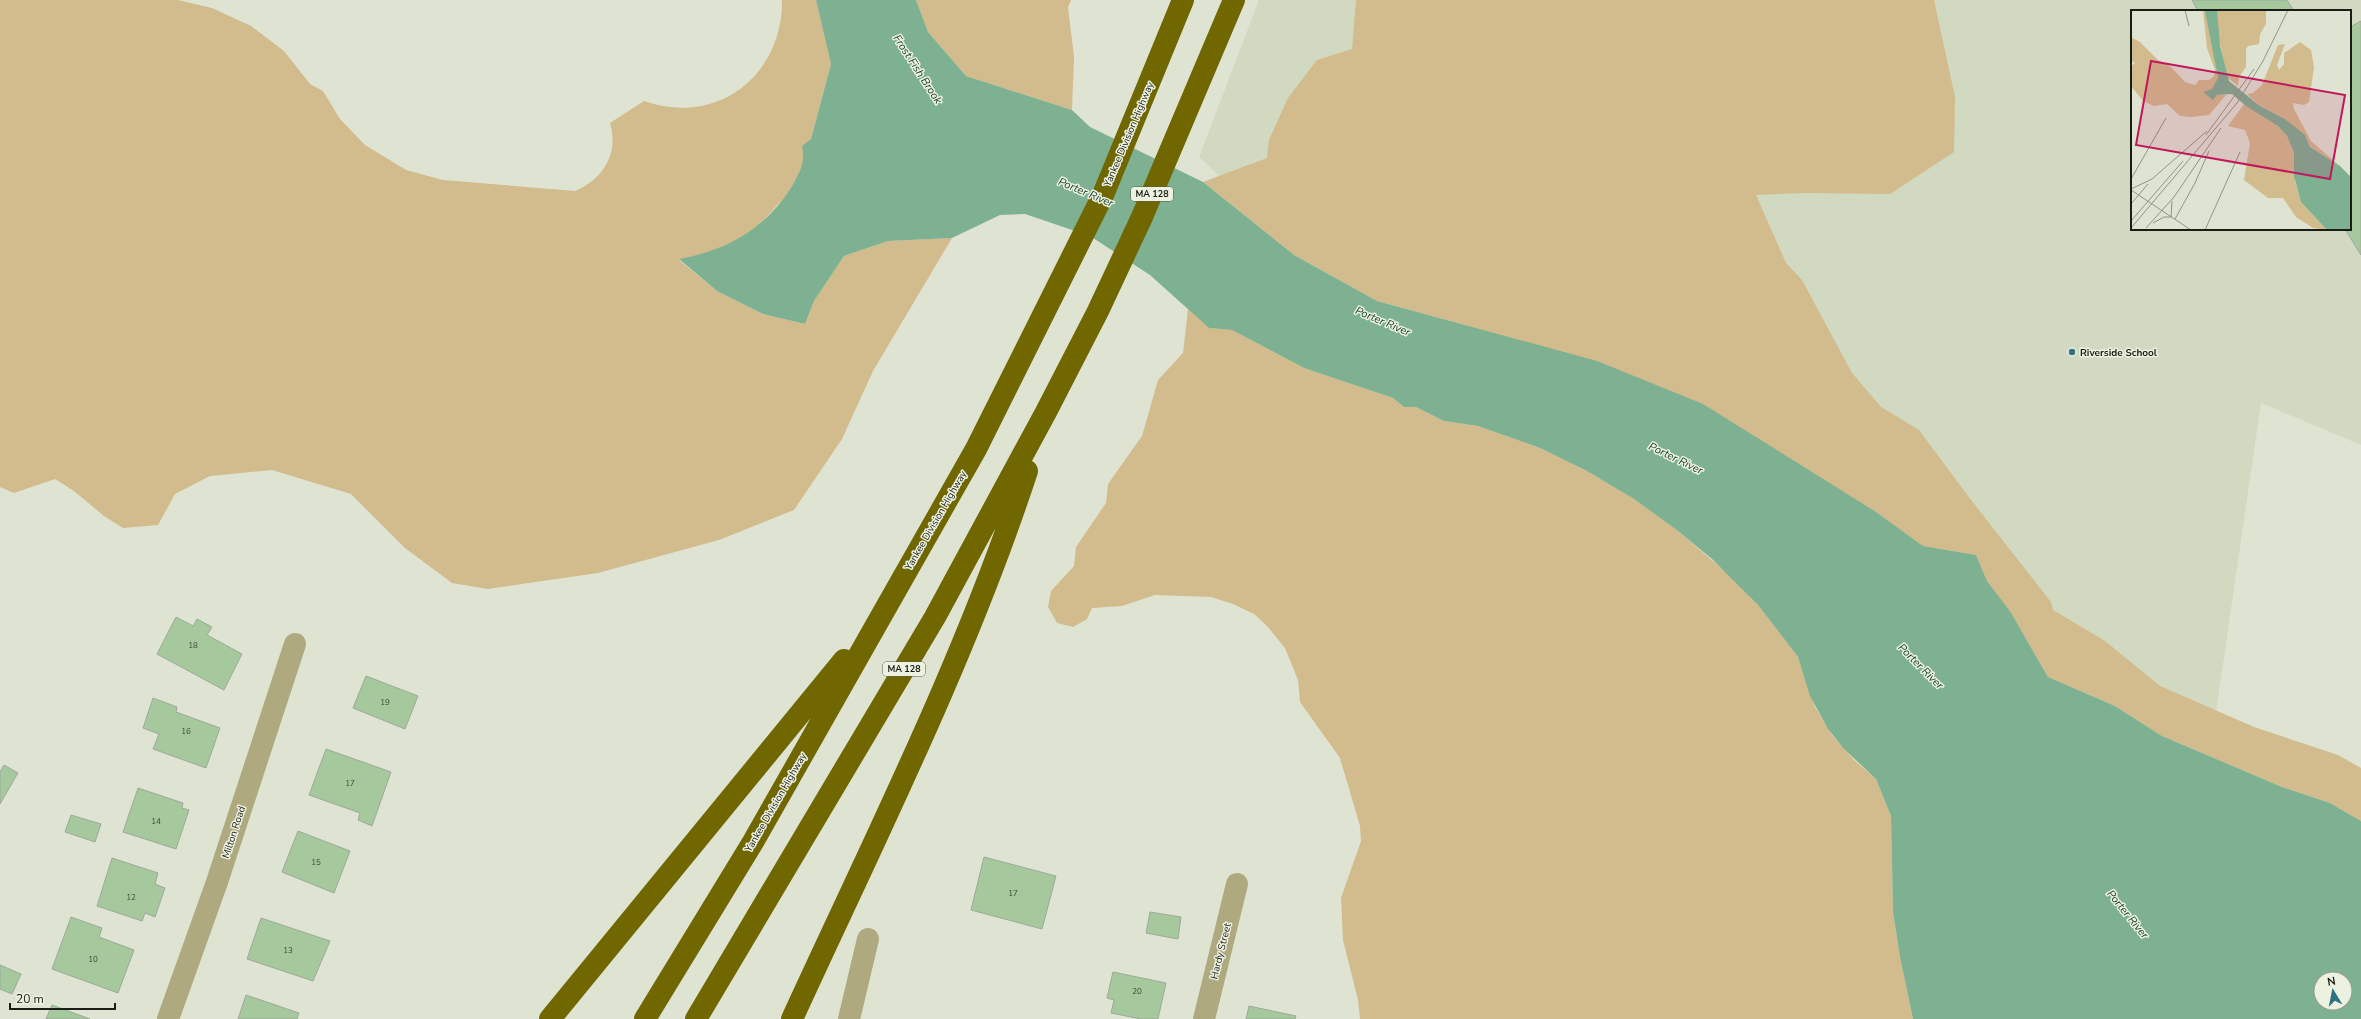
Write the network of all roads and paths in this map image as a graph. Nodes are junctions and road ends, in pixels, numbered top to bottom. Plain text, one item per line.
1 (1183, 0) edge
2 (1234, 0) edge
3 (1046, 412) junction
4 (883, 613) junction
5 (295, 644) dead end
6 (1237, 884) dead end
7 (868, 939) dead end
8 (168, 1019) edge
9 (550, 1019) edge
10 (645, 1019) edge
11 (696, 1019) edge
12 (792, 1019) edge
13 (849, 1019) edge
14 (1204, 1019) edge

1 - 4 highway, Yankee Division Highway
2 - 3 highway, MA 128
3 - 11 highway, MA 128
3 - 12 highway
4 - 9 highway
4 - 10 highway, Yankee Division Highway
5 - 8 street, Milton Road
6 - 14 street, Hardy Street
7 - 13 street

